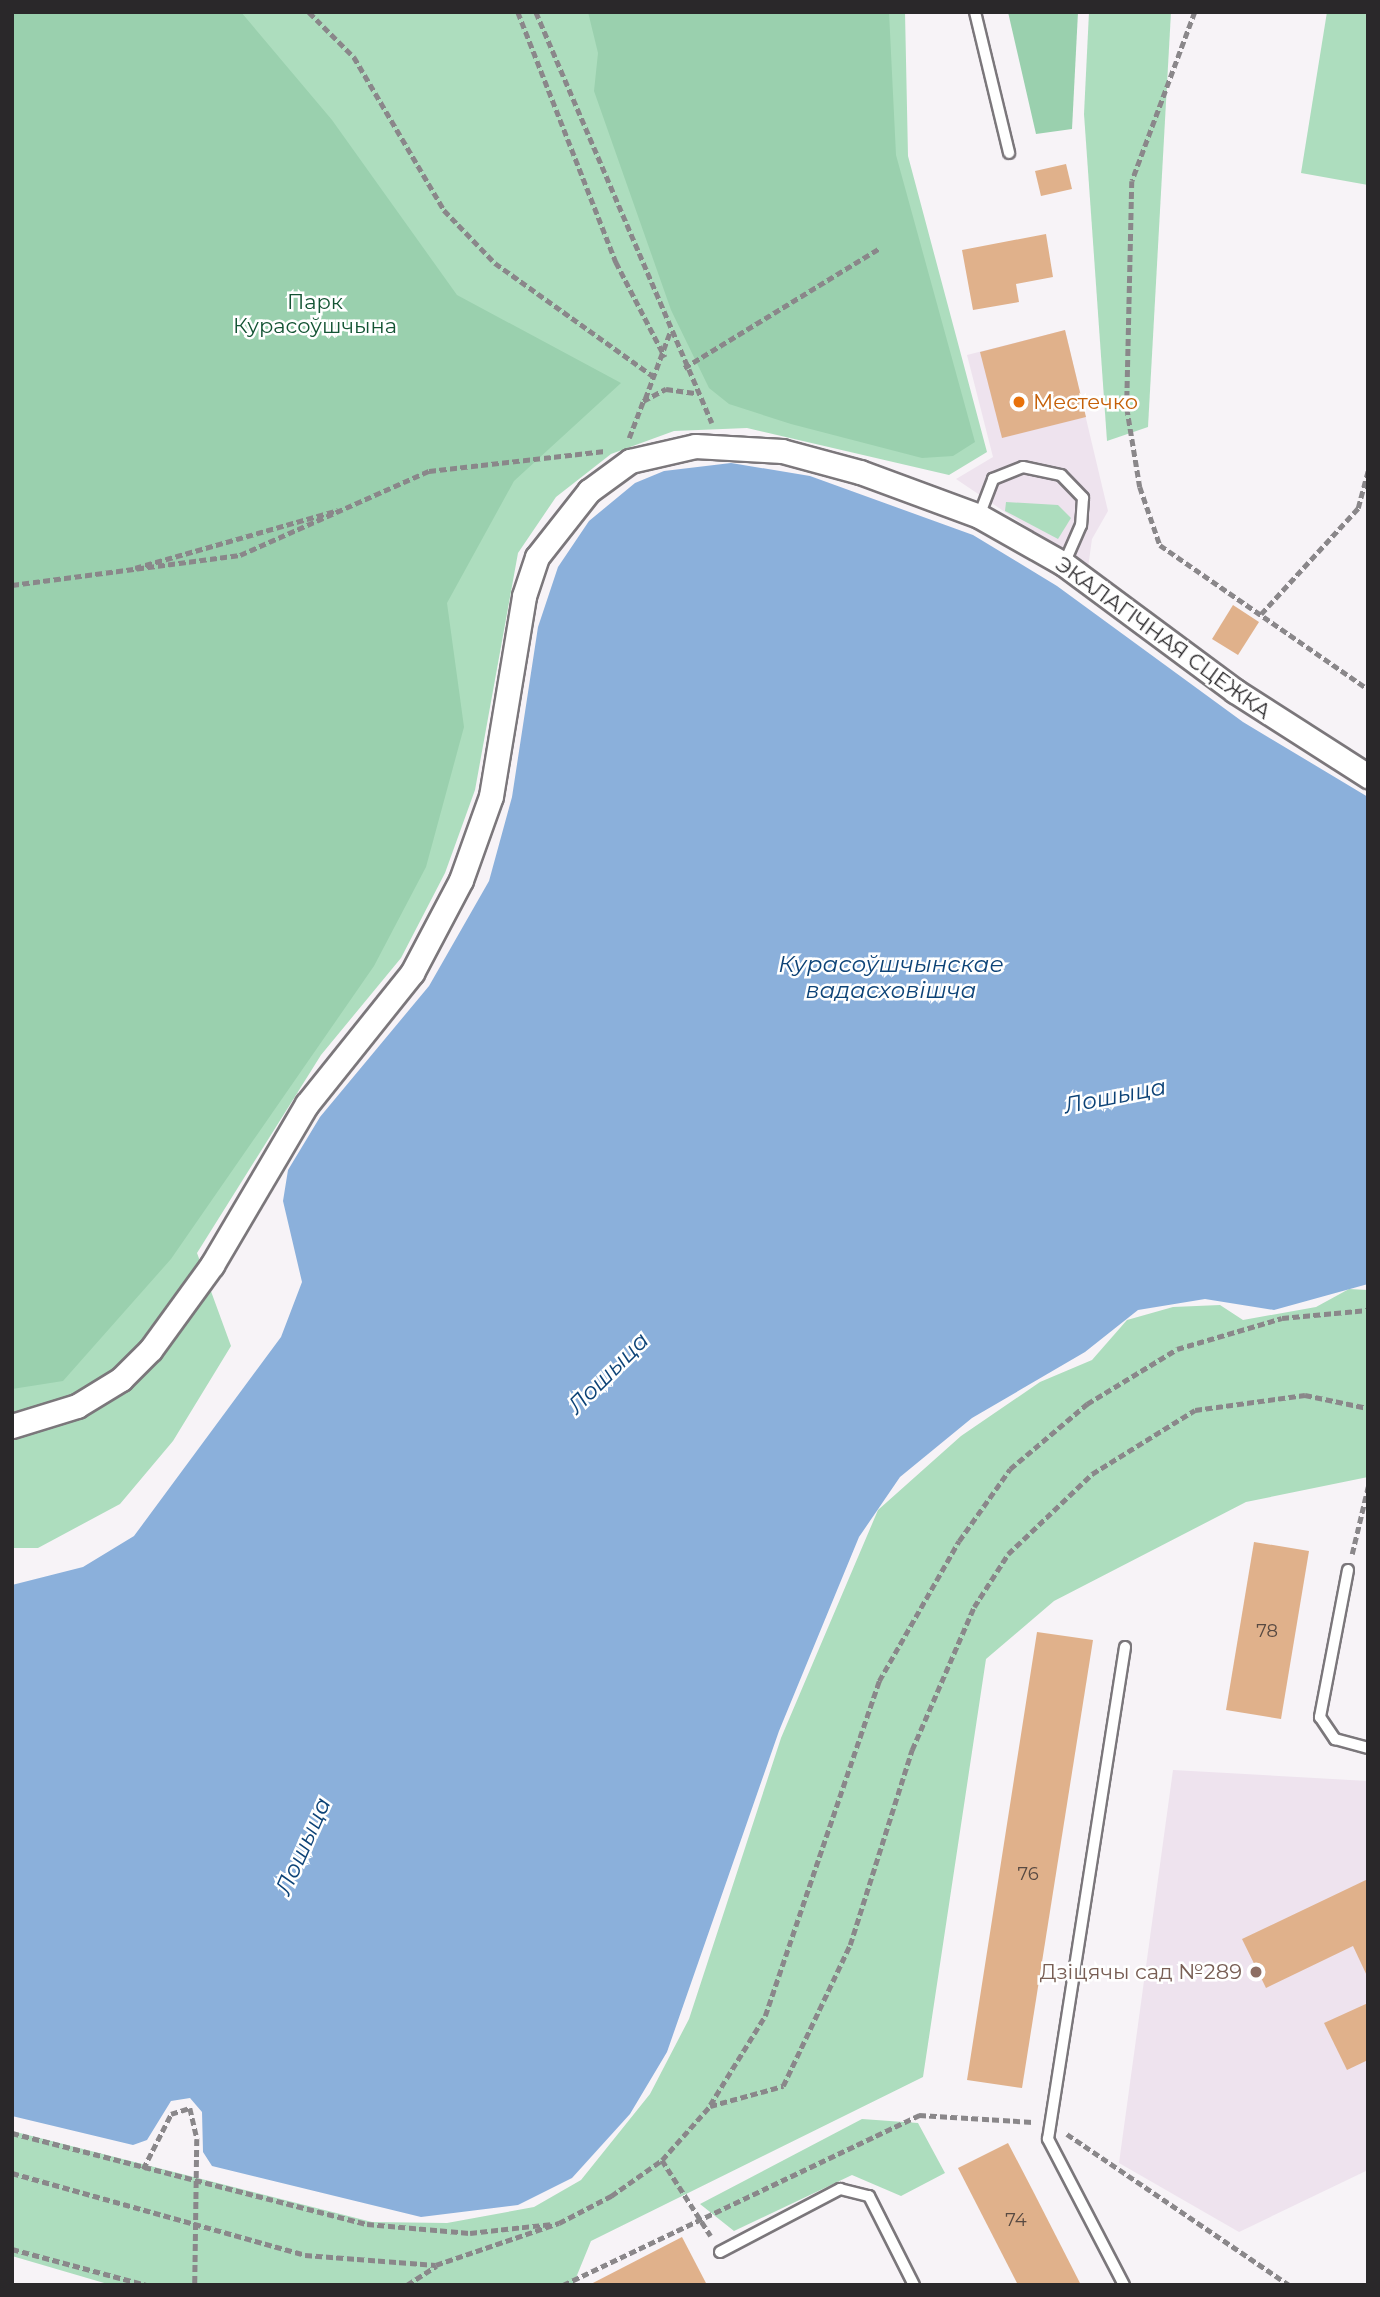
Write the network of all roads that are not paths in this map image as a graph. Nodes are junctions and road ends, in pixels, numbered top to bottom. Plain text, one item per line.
1 (975, 12) edge
2 (1009, 153) dead end
3 (979, 516) junction
4 (1064, 564) junction
5 (1368, 776) edge
6 (12, 1426) edge
7 (1348, 1570) road end
8 (1125, 1647) dead end
9 (1368, 1748) edge
10 (720, 2252) road end
11 (914, 2285) edge
12 (1124, 2285) edge

1 - 2 lane
3 - 4 street, ЭКАЛАГІЧНАЯ СЦЕЖКА
3 - 4 lane
3 - 6 street, ЭКАЛАГІЧНАЯ СЦЕЖКА
4 - 5 street, ЭКАЛАГІЧНАЯ СЦЕЖКА
7 - 9 lane
8 - 12 lane
10 - 11 lane

